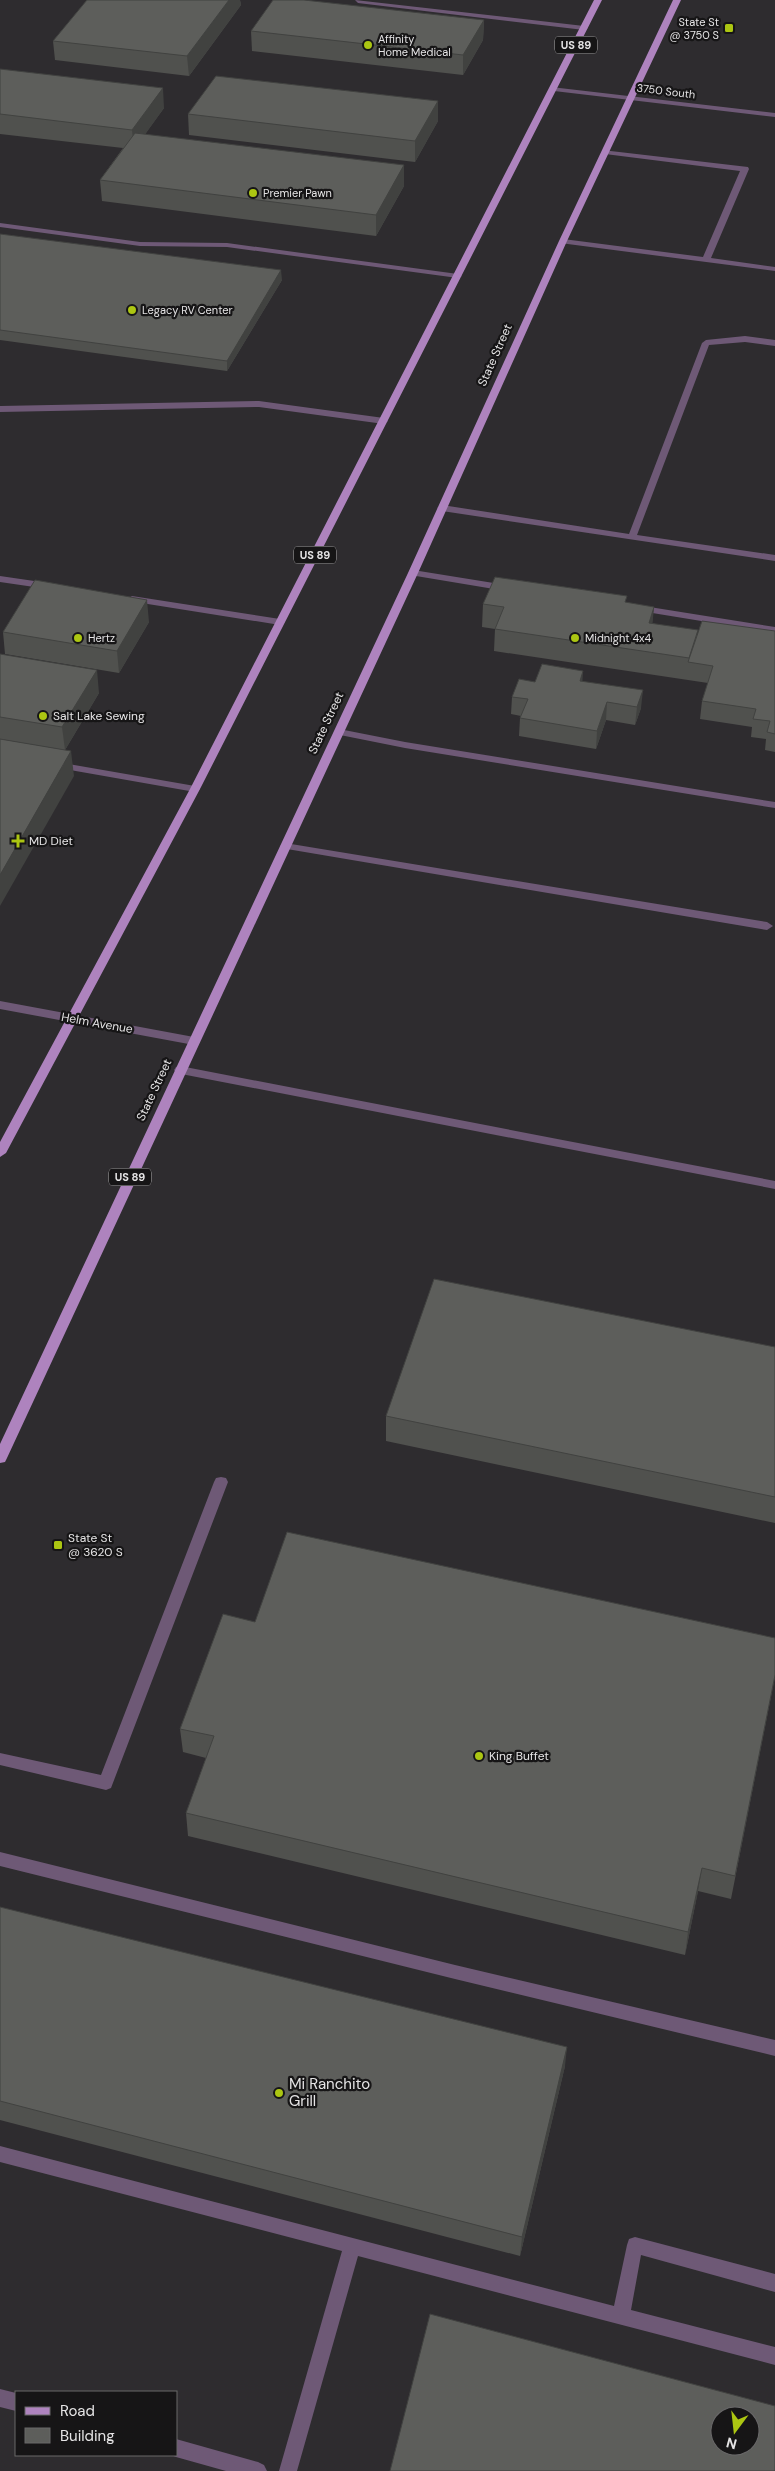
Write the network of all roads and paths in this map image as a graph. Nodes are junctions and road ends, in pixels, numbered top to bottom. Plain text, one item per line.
1 (598, 0) edge
2 (677, 0) edge
3 (358, 1) edge
4 (584, 28) junction
5 (554, 90) junction
6 (629, 98) junction
7 (775, 115) edge
8 (605, 152) junction
9 (0, 225) edge
10 (563, 241) junction
11 (706, 260) junction
12 (775, 269) edge
13 (458, 276) junction
14 (775, 343) edge
15 (0, 410) edge
16 (384, 421) junction
17 (442, 508) junction
18 (632, 537) junction
19 (775, 558) edge
20 (412, 573) junction
21 (0, 579) edge
22 (59, 588) edge
23 (515, 589) edge
24 (118, 597) edge
25 (631, 608) edge
26 (280, 622) junction
27 (775, 630) edge
28 (339, 732) junction
29 (48, 764) edge
30 (195, 789) junction
31 (775, 805) edge
32 (285, 846) junction
33 (767, 926) dead end
34 (0, 1005) edge
35 (71, 1018) junction
36 (194, 1041) junction
37 (180, 1070) junction
38 (0, 1153) edge
39 (775, 1185) edge
40 (0, 1458) edge
41 (222, 1482) dead end
42 (0, 1759) edge
43 (0, 1859) edge
44 (775, 2048) edge
45 (0, 2154) edge
46 (352, 2245) junction
47 (775, 2283) edge
48 (621, 2316) junction
49 (775, 2356) edge
50 (0, 2398) edge
51 (15, 2402) edge
52 (178, 2449) edge
53 (258, 2471) edge
54 (288, 2471) edge

1 - 4 main road, US 89
2 - 6 main road, State Street / US 89
3 - 4 street
4 - 5 main road, US 89
5 - 6 street, 3750 South
5 - 13 main road, US 89
6 - 7 street, 3750 South
6 - 8 main road, State Street / US 89
8 - 10 main road, State Street / US 89
8 - 11 street
9 - 13 street
10 - 11 street
10 - 17 main road, State Street / US 89
11 - 12 street
13 - 16 main road, US 89
14 - 18 street
15 - 16 street
16 - 26 main road, US 89
17 - 18 street
17 - 20 main road, State Street / US 89
18 - 19 street
20 - 23 street
20 - 28 main road, State Street / US 89
21 - 22 street
24 - 26 street
25 - 27 street
26 - 30 main road, US 89
28 - 31 street
28 - 32 main road, State Street / US 89
29 - 30 street
30 - 35 main road, US 89
32 - 33 street
32 - 36 main road, State Street / US 89
34 - 35 street, Helm Avenue
35 - 36 street, Helm Avenue
35 - 38 main road, US 89
36 - 37 main road, State Street / US 89
37 - 39 street
37 - 40 main road, State Street / US 89
41 - 42 street
43 - 44 street
45 - 46 street
46 - 48 street
46 - 54 street
47 - 48 street
48 - 49 street
50 - 51 street
52 - 53 street

